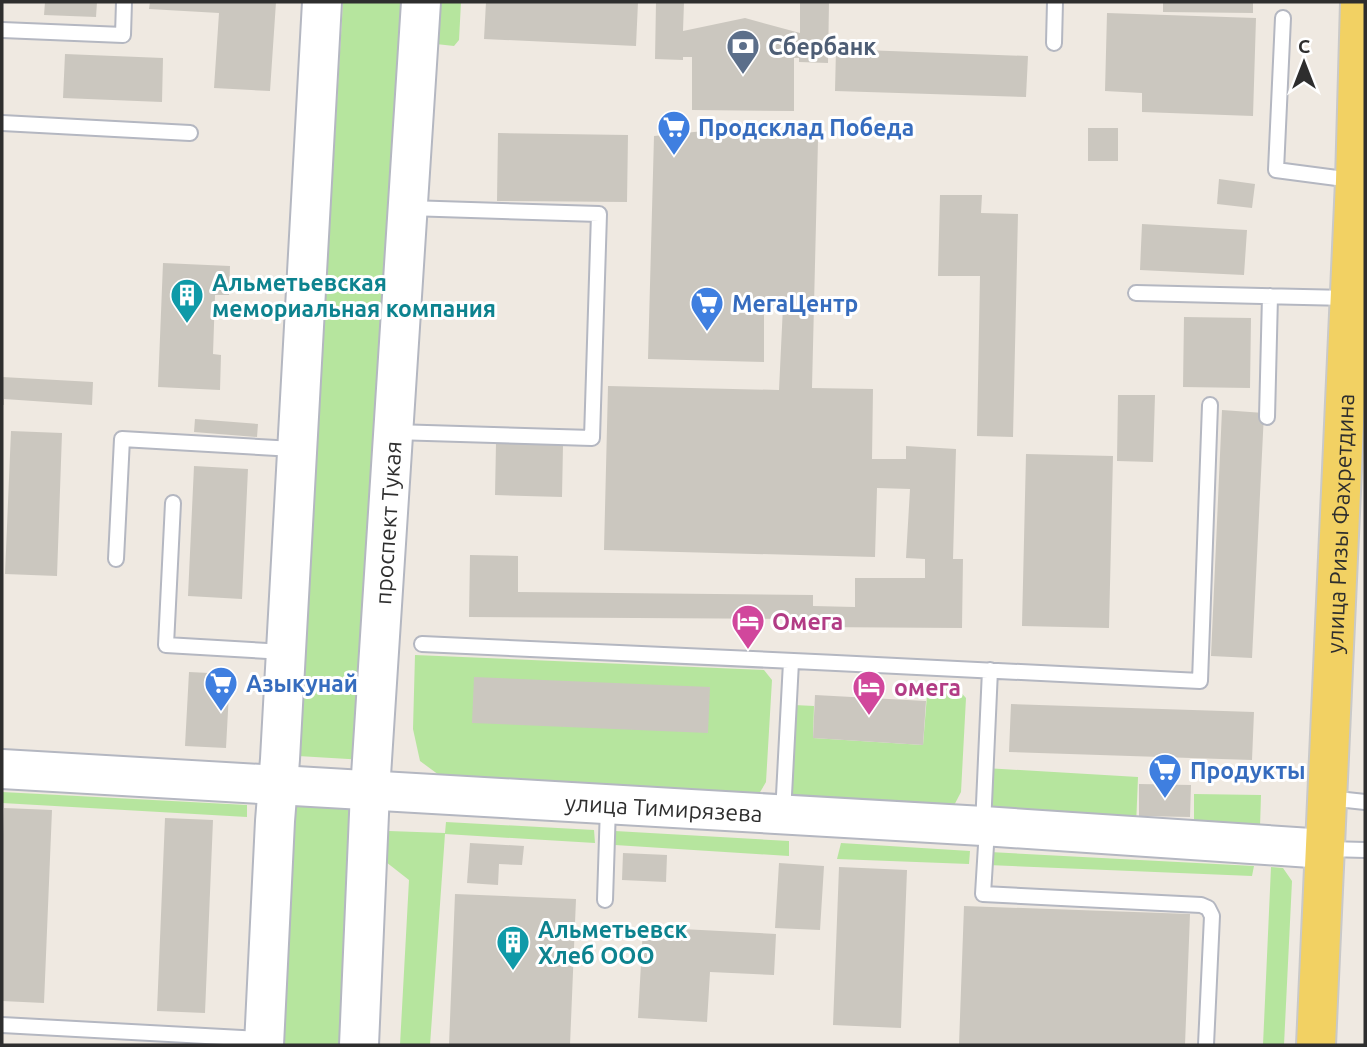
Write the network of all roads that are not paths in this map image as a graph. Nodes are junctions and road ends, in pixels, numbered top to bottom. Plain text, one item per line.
1 (124, 2) edge
2 (321, 2) edge
3 (421, 2) edge
4 (1055, 2) edge
5 (1360, 2) edge
6 (1283, 18) dead end
7 (2, 30) edge
8 (1054, 43) dead end
9 (2, 123) edge
10 (190, 133) dead end
11 (1355, 180) junction
12 (407, 208) junction
13 (1136, 293) dead end
14 (1270, 296) junction
15 (1349, 298) junction
16 (1210, 404) dead end
17 (1267, 417) dead end
18 (393, 432) junction
19 (298, 449) junction
20 (173, 503) dead end
21 (116, 559) dead end
22 (422, 644) dead end
23 (286, 652) junction
24 (791, 662) junction
25 (990, 670) junction
26 (2, 769) edge
27 (279, 785) junction
28 (370, 791) junction
29 (1326, 798) junction
30 (1365, 802) edge
31 (608, 805) junction
32 (783, 816) junction
33 (985, 826) junction
34 (1325, 849) junction
35 (1365, 850) edge
36 (605, 900) dead end
37 (2, 1024) edge
38 (160, 1040) edge
39 (264, 1042) edge
40 (359, 1045) edge
41 (1206, 1045) edge
42 (1316, 1045) edge

1 - 7 lane
2 - 19 main road
3 - 12 main road, проспект Тукая
4 - 8 lane
5 - 11 main road, улица Ризы Фахретдина
6 - 11 lane
9 - 10 lane
11 - 15 main road, улица Ризы Фахретдина
12 - 18 main road, проспект Тукая
12 - 18 lane
13 - 14 lane
14 - 15 lane
14 - 17 lane
15 - 29 main road, улица Ризы Фахретдина
16 - 25 lane
18 - 28 main road, проспект Тукая
19 - 21 lane
19 - 23 main road
20 - 23 lane
22 - 24 lane
23 - 27 main road
24 - 25 lane
24 - 32 lane
25 - 33 lane
26 - 27 main road, улица Тимирязева
27 - 28 main road, улица Тимирязева
27 - 39 main road
28 - 31 main road, улица Тимирязева
28 - 40 main road, проспект Тукая
29 - 30 lane
29 - 34 main road, улица Ризы Фахретдина
31 - 32 main road, улица Тимирязева
31 - 36 lane
32 - 33 main road, улица Тимирязева
33 - 34 main road, улица Тимирязева
33 - 41 lane
34 - 35 lane
34 - 42 main road, улица Ризы Фахретдина
37 - 38 lane
38 - 39 lane

